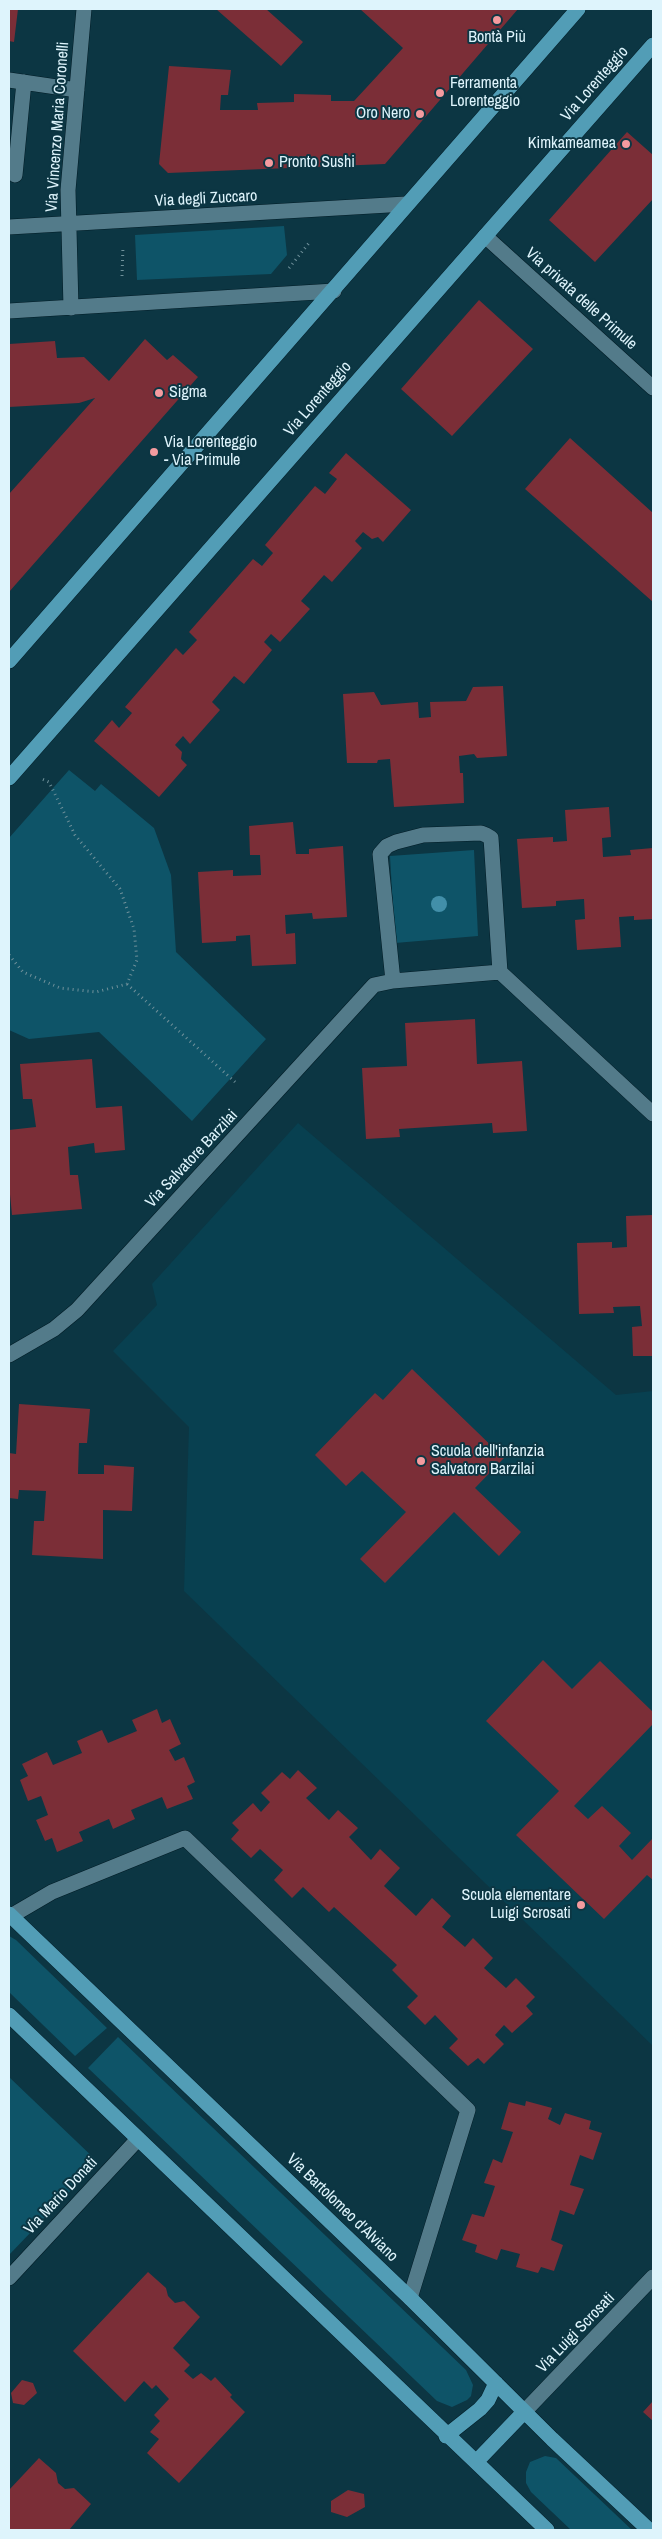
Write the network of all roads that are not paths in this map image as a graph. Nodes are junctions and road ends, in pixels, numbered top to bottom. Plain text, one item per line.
1 (84, 9) edge
2 (578, 9) edge
3 (653, 45) edge
4 (16, 81) edge
5 (77, 90) junction
6 (15, 175) dead end
7 (406, 204) junction
8 (70, 224) junction
9 (9, 227) edge
10 (485, 236) junction
11 (334, 290) junction
12 (71, 308) junction
13 (9, 310) edge
14 (653, 388) edge
15 (9, 661) edge
16 (12, 774) edge
17 (500, 972) junction
18 (393, 982) junction
19 (653, 1114) edge
20 (9, 1354) edge
21 (10, 1915) edge
22 (9, 2014) edge
23 (138, 2139) junction
24 (9, 2278) edge
25 (653, 2278) edge
26 (410, 2298) junction
27 (496, 2383) junction
28 (524, 2412) junction
29 (446, 2436) junction
30 (476, 2462) junction
31 (547, 2530) edge
32 (649, 2530) edge

1 - 5 street, Via Vincenzo Maria Coronelli
2 - 7 main road
3 - 10 main road, Via Lorenteggio
4 - 5 street
4 - 6 street
5 - 8 street, Via Vincenzo Maria Coronelli
7 - 8 street, Via degli Zuccaro
7 - 11 main road
8 - 9 street, Via degli Zuccaro
8 - 12 street, Via Vincenzo Maria Coronelli
10 - 14 street, Via privata delle Primule
10 - 16 main road, Via Lorenteggio
11 - 12 street
11 - 15 main road
12 - 13 street
17 - 18 street, Via Salvatore Barzilai
17 - 18 street
17 - 19 street
18 - 20 street, Via Salvatore Barzilai
21 - 26 main road, Via Bartolomeo d'Alviano
21 - 26 street
22 - 23 main road
23 - 24 street, Via Mario Donati
23 - 29 main road
25 - 28 street, Via Luigi Scrosati
26 - 27 main road, Via Bartolomeo d'Alviano
27 - 28 main road, Via Bartolomeo d'Alviano
27 - 29 main road
28 - 30 main road
28 - 32 main road, Via Bartolomeo d'Alviano
29 - 30 main road
30 - 31 main road

